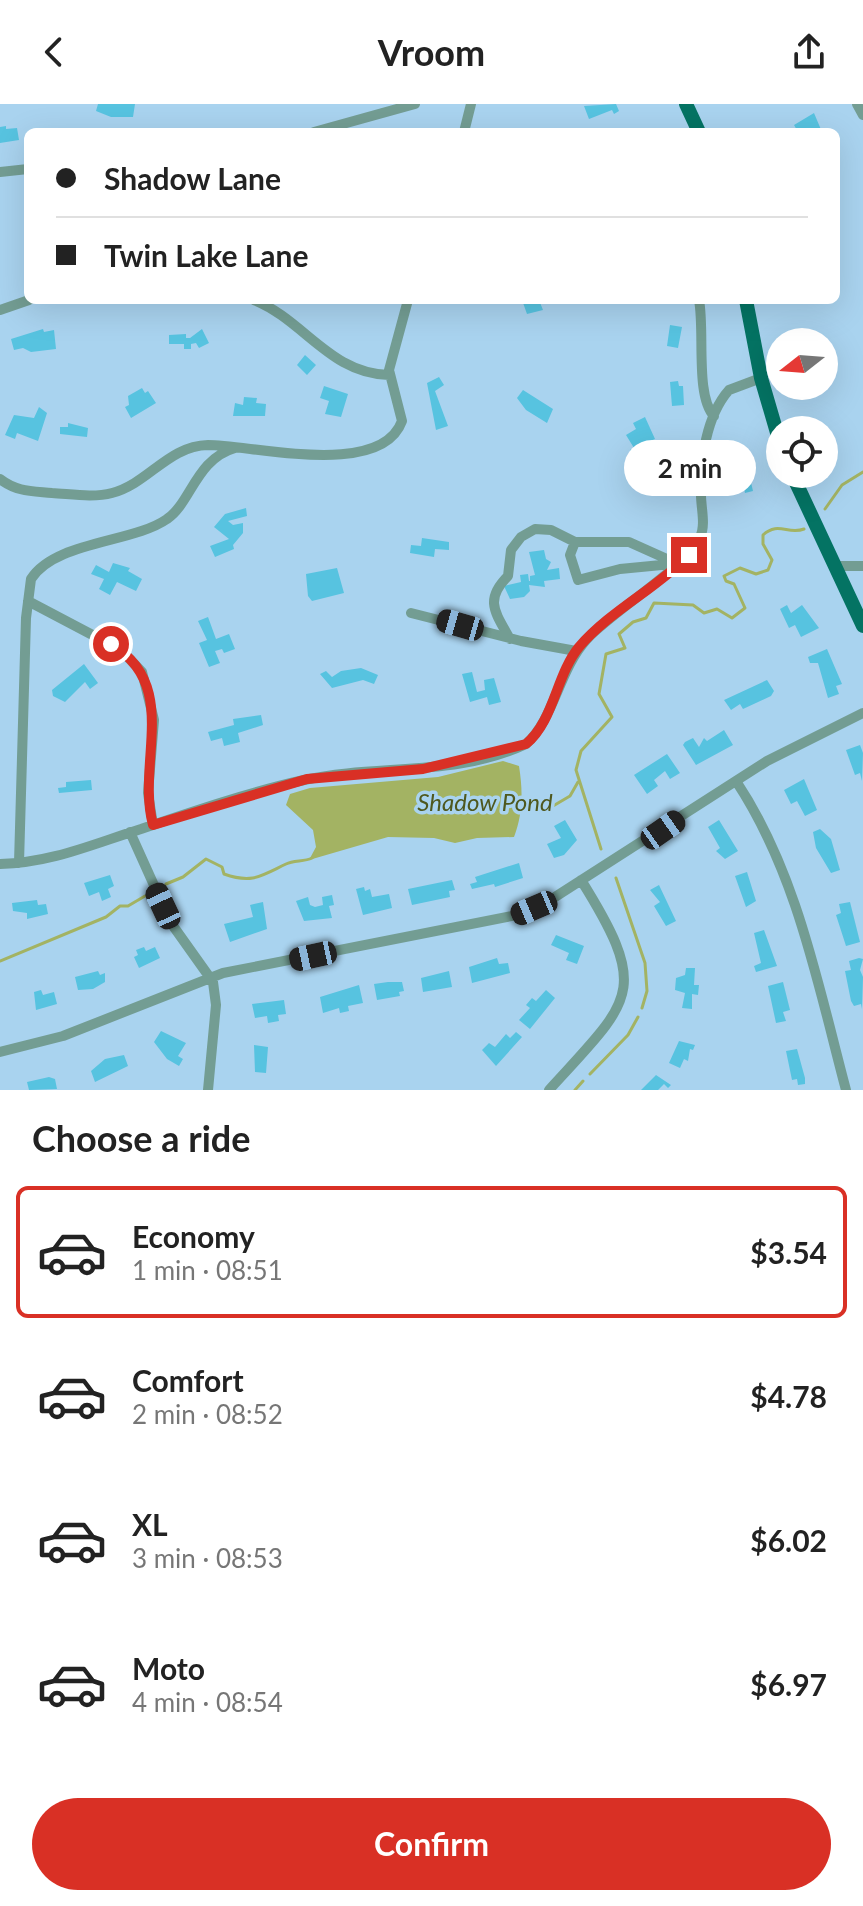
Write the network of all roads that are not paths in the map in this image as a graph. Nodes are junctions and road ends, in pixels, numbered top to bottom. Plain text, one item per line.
1 (415, 104) edge
2 (471, 104) edge
3 (686, 104) edge
4 (857, 104) edge
5 (863, 115) edge
6 (328, 128) edge
7 (465, 128) edge
8 (697, 128) edge
9 (24, 169) edge
10 (0, 172) edge
11 (24, 302) edge
12 (262, 304) edge
13 (407, 304) edge
14 (700, 304) edge
15 (747, 304) edge
16 (0, 310) edge
17 (389, 375) junction
18 (761, 378) junction
19 (714, 416) junction
20 (772, 416) edge
21 (237, 447) junction
22 (0, 479) edge
23 (799, 488) edge
24 (575, 542) junction
25 (678, 564) junction
26 (835, 566) junction
27 (863, 566) edge
28 (28, 601) junction
29 (411, 613) dead end
30 (863, 626) edge
31 (510, 639) junction
32 (576, 651) junction
33 (863, 713) edge
34 (736, 781) junction
35 (153, 825) junction
36 (130, 832) junction
37 (19, 863) junction
38 (0, 864) edge
39 (581, 880) junction
40 (211, 976) junction
41 (0, 1052) edge
42 (208, 1090) edge
43 (549, 1090) edge
44 (846, 1090) edge

1 - 6 street
2 - 7 street
3 - 8 main road
4 - 5 street
9 - 10 street
11 - 16 street
12 - 17 street
13 - 17 street
14 - 19 street
15 - 18 main road
17 - 21 street
18 - 19 street
18 - 20 main road
19 - 25 street
21 - 22 street
21 - 28 street
23 - 26 main road
24 - 25 street
24 - 25 street
24 - 31 street
25 - 32 street
26 - 27 street
26 - 30 main road
28 - 35 street
28 - 37 street
29 - 31 street
31 - 32 street
32 - 35 street
33 - 34 street
34 - 39 street
34 - 44 street
35 - 36 street
36 - 37 street
36 - 40 street
37 - 38 street
39 - 40 street
39 - 43 street
40 - 41 street
40 - 42 street

